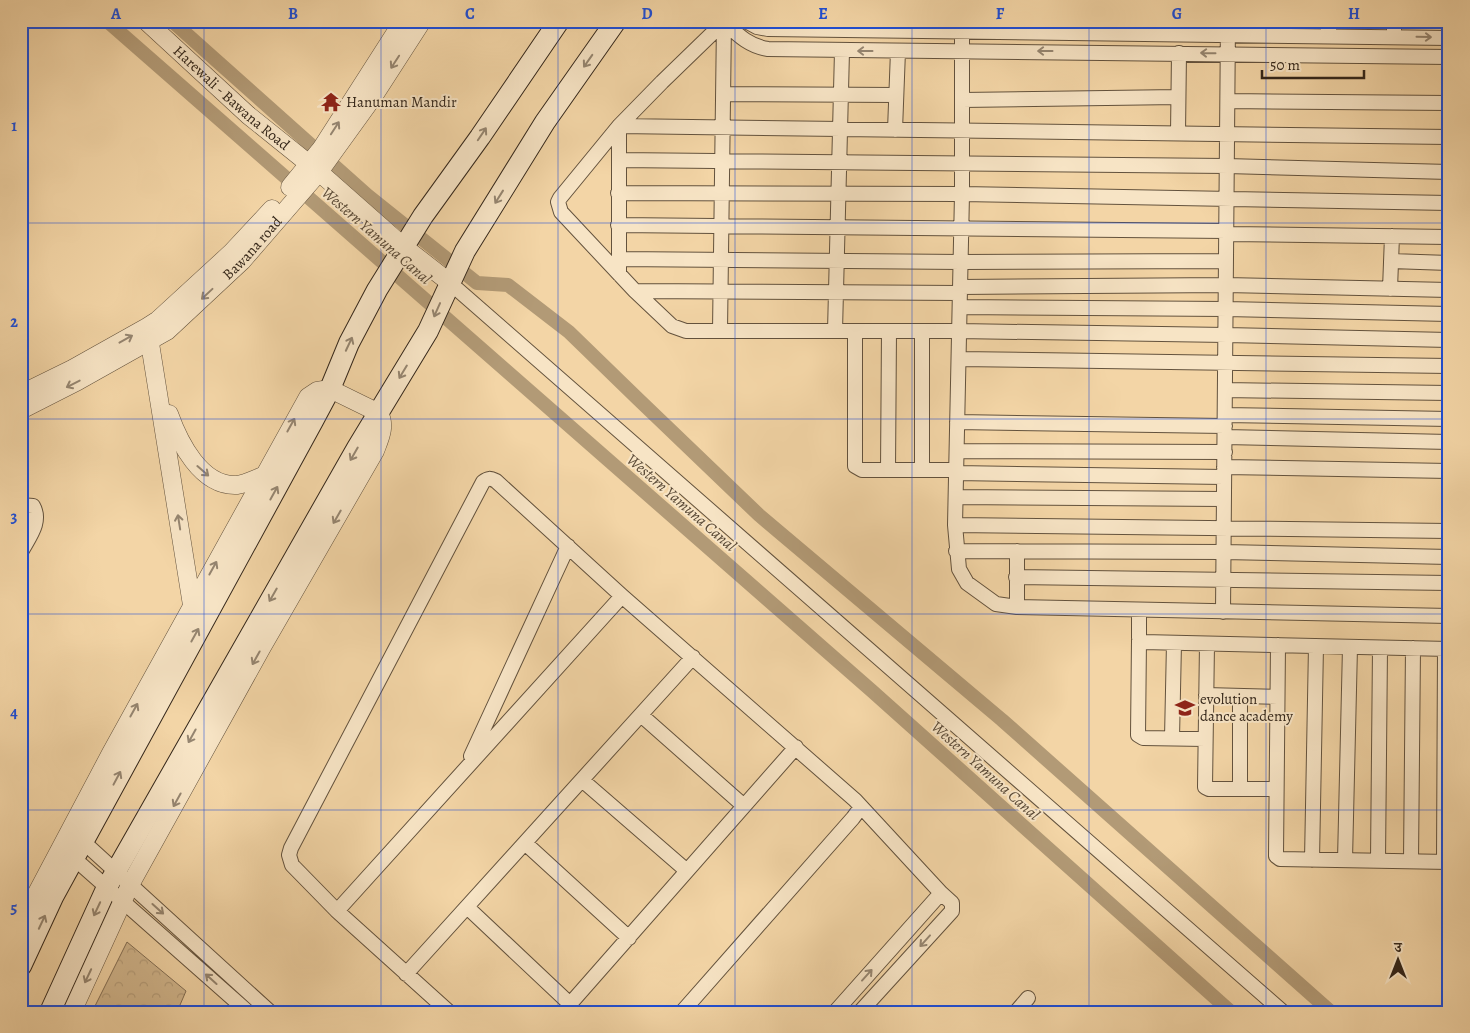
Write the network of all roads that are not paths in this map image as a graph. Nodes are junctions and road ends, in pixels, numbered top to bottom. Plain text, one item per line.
1 (146, 21) edge
2 (403, 21) edge
3 (422, 21) edge
4 (560, 21) edge
5 (616, 21) edge
6 (746, 21) edge
7 (1394, 21) edge
8 (724, 22) edge
9 (990, 26) edge
10 (1024, 27) edge
11 (1055, 27) edge
12 (1087, 27) edge
13 (1120, 27) edge
14 (1189, 28) edge
15 (1228, 28) edge
16 (1263, 28) edge
17 (1295, 28) edge
18 (1329, 28) edge
19 (962, 31) junction
20 (1394, 36) junction
21 (1449, 38) edge
22 (842, 51) junction
23 (898, 51) junction
24 (961, 51) junction
25 (1179, 53) junction
26 (1228, 54) junction
27 (1449, 57) edge
28 (723, 94) junction
29 (840, 95) junction
30 (896, 95) junction
31 (1178, 98) junction
32 (962, 100) junction
33 (1228, 101) junction
34 (1449, 104) edge
35 (619, 126) junction
36 (723, 128) junction
37 (839, 129) junction
38 (896, 130) junction
39 (962, 130) junction
40 (1178, 133) junction
41 (1228, 133) junction
42 (1449, 137) edge
43 (619, 160) junction
44 (722, 160) junction
45 (838, 161) junction
46 (962, 164) junction
47 (1227, 166) junction
48 (312, 170) junction
49 (1449, 172) edge
50 (618, 193) junction
51 (722, 193) junction
52 (838, 193) junction
53 (962, 194) junction
54 (1227, 198) junction
55 (1449, 203) edge
56 (284, 204) junction
57 (618, 226) junction
58 (721, 226) junction
59 (837, 228) junction
60 (961, 228) junction
61 (1227, 232) junction
62 (1392, 236) junction
63 (1449, 237) edge
64 (405, 246) junction
65 (618, 258) junction
66 (721, 260) junction
67 (1226, 260) junction
68 (837, 261) junction
69 (1391, 261) junction
70 (960, 262) junction
71 (1449, 263) edge
72 (619, 274) junction
73 (450, 282) junction
74 (1226, 286) junction
75 (1390, 289) junction
76 (960, 290) junction
77 (1449, 290) edge
78 (635, 291) junction
79 (720, 292) junction
80 (836, 292) junction
81 (960, 308) junction
82 (1226, 309) junction
83 (1449, 314) edge
84 (167, 331) junction
85 (720, 331) junction
86 (835, 331) junction
87 (855, 331) junction
88 (889, 331) junction
89 (922, 331) junction
90 (959, 331) junction
91 (149, 334) junction
92 (1226, 335) junction
93 (1449, 340) edge
94 (958, 359) junction
95 (1226, 363) junction
96 (1449, 366) edge
97 (330, 389) junction
98 (1225, 390) junction
99 (1449, 393) edge
100 (21, 394) edge
101 (21, 410) edge
102 (379, 413) junction
103 (1449, 420) edge
104 (957, 422) junction
105 (1225, 426) junction
106 (1449, 442) edge
107 (957, 451) junction
108 (1225, 452) junction
109 (888, 470) junction
110 (922, 470) junction
111 (956, 472) junction
112 (1224, 472) junction
113 (1449, 472) edge
114 (263, 476) junction
115 (956, 498) junction
116 (1224, 499) junction
117 (21, 505) edge
118 (955, 525) junction
119 (1224, 528) junction
120 (1449, 531) edge
121 (568, 546) junction
122 (956, 551) junction
123 (1017, 551) junction
124 (21, 552) edge
125 (1224, 552) junction
126 (1449, 556) edge
127 (1016, 577) junction
128 (1224, 581) junction
129 (1449, 584) edge
130 (622, 596) junction
131 (192, 605) junction
132 (1017, 607) junction
133 (1139, 610) junction
134 (1223, 612) junction
135 (1449, 616) edge
136 (1140, 640) junction
137 (1174, 643) junction
138 (1206, 644) junction
139 (1278, 645) junction
140 (1316, 646) junction
141 (1350, 647) junction
142 (1380, 648) junction
143 (1413, 648) junction
144 (1447, 649) edge
145 (693, 657) junction
146 (1206, 696) junction
147 (1240, 696) junction
148 (1277, 697) junction
149 (640, 715) junction
150 (1172, 738) junction
151 (1205, 739) junction
152 (796, 747) junction
153 (465, 769) junction
154 (582, 780) junction
155 (1240, 789) junction
156 (1276, 790) junction
157 (744, 806) junction
158 (861, 807) junction
159 (525, 843) junction
160 (72, 844) junction
161 (1312, 860) junction
162 (1345, 860) junction
163 (1378, 861) junction
164 (1411, 861) junction
165 (1446, 862) edge
166 (687, 871) junction
167 (118, 881) junction
168 (941, 893) junction
169 (123, 901) junction
170 (466, 907) junction
171 (337, 911) junction
172 (21, 923) edge
173 (628, 938) junction
174 (21, 966) edge
175 (406, 974) junction
176 (1028, 998) dead end
177 (567, 1008) edge
178 (50, 1012) edge
179 (72, 1012) edge
180 (248, 1012) edge
181 (270, 1012) edge
182 (449, 1012) edge
183 (682, 1012) edge
184 (835, 1012) edge
185 (860, 1012) edge
186 (1016, 1012) edge
187 (1283, 1012) edge

1 - 48 street, Harewali - Bawana Road
48 -> 2 street, Bawana road
3 -> 48 street, Bawana road
64 -> 4 main road
5 -> 73 main road
6 - 19 street
7 - 20 street
8 - 22 street
8 - 28 street
8 - 35 street
9 - 10 street
9 - 19 street
10 - 11 street
11 - 12 street
12 - 13 street
13 - 14 street
14 - 15 street
15 - 16 street
15 - 26 street
16 - 17 street
17 - 18 street
18 - 20 street
19 - 24 street
20 -> 21 street
23 -> 22 street
22 - 29 street
23 - 24 street
23 - 30 street
25 -> 24 street
24 - 32 street
26 -> 25 street
25 - 31 street
26 - 27 street
26 - 33 street
28 - 29 street
28 - 36 street
29 - 30 street
29 - 37 street
30 - 38 street
31 - 32 street
31 - 40 street
32 - 39 street
33 - 34 street
33 - 41 street
35 - 36 street
35 - 43 street
35 - 72 street
36 - 37 street
36 - 44 street
37 - 38 street
37 - 45 street
38 - 39 street
39 - 40 street
39 - 46 street
40 - 41 street
41 - 42 street
41 - 47 street
43 - 44 street
43 - 50 street
44 - 45 street
44 - 51 street
45 - 46 street
45 - 52 street
46 - 47 street
46 - 53 street
47 - 49 street
47 - 54 street
48 - 56 street, Bawana road
48 - 64 street, Harewali - Bawana Road
50 - 51 street
50 - 57 street
51 - 52 street
51 - 58 street
52 - 53 street
52 - 59 street
53 - 54 street
53 - 60 street
54 - 55 street
54 - 61 street
56 -> 84 street, Bawana road
56 - 91 street, Bawana road
57 - 58 street
57 - 65 street
58 - 59 street
58 - 66 street
59 - 60 street
59 - 68 street
60 - 61 street
60 - 70 street
61 - 62 street
61 - 67 street
62 - 63 street
62 - 69 street
64 - 73 street, Harewali - Bawana Road
97 -> 64 main road
65 - 66 street
65 - 72 street
66 - 68 street
66 - 79 street
67 - 70 street
67 - 74 street
68 - 70 street
68 - 80 street
69 - 71 street
69 - 75 street
70 - 76 street
72 - 78 street
73 -> 102 main road
73 - 187 street
74 - 75 street
74 - 76 street
74 - 82 street
75 - 77 street
76 - 80 street
76 - 81 street
78 - 79 street
78 - 85 street
79 - 80 street
79 - 85 street
80 - 86 street
81 - 82 street
81 - 90 street
82 - 83 street
82 - 92 street
84 - 91 street, Bawana road
84 -> 114 street
85 - 86 street
86 - 87 street
87 - 88 street
87 - 109 street
88 - 89 street
88 - 109 street
89 - 90 street
89 - 110 street
90 - 92 street
90 - 94 street
100 -> 91 street, Bawana road
91 -> 101 street, Bawana road
131 -> 91 street
92 - 93 street
92 - 95 street
94 - 95 street
94 - 104 street
95 - 96 street
95 - 98 street
97 - 102 street
114 -> 97 street
160 -> 97 main road
98 - 99 street
98 - 105 street
102 -> 167 main road
103 - 105 street
104 - 105 street
104 - 107 street
105 - 106 street
105 - 108 street
107 - 108 street
107 - 111 street
108 - 112 street
109 - 110 street
110 - 111 street
111 - 112 street
111 - 115 street
112 - 113 street
112 - 116 street
131 -> 114 street
115 - 116 street
115 - 118 street
116 - 119 street
117 - 124 street
118 - 119 street
118 - 122 street
119 - 120 street
119 - 125 street
121 - 130 street
121 - 153 street
121 - 171 street
122 - 123 street
122 - 132 street
123 - 125 street
123 - 127 street
125 - 126 street
125 - 128 street
127 - 128 street
127 - 132 street
128 - 129 street
128 - 134 street
130 - 145 street
130 - 153 street
160 -> 131 street
132 - 133 street
133 - 134 street
133 - 136 street
134 - 135 street
136 - 137 street
136 - 150 street
137 - 138 street
137 - 150 street
138 - 139 street
138 - 146 street
139 - 140 street
139 - 148 street
140 - 141 street
140 - 161 street
141 - 142 street
141 - 162 street
142 - 143 street
142 - 163 street
143 - 144 street
143 - 164 street
144 - 165 street
145 - 149 street
145 - 152 street
146 - 147 street
146 - 151 street
147 - 148 street
147 - 155 street
148 - 156 street
149 - 154 street
149 - 157 street
150 - 151 street
151 - 155 street
152 - 157 street
152 - 158 street
153 - 171 street
154 - 159 street
154 - 166 street
155 - 156 street
156 - 161 street
157 - 166 street
158 - 168 street
158 - 183 street
159 - 170 street
159 - 173 street
160 - 167 street
160 - 172 street
174 -> 160 main road
161 - 162 street
162 - 163 street
163 - 164 street
164 - 165 street
166 - 173 street
167 - 169 street
167 -> 178 main road
167 -> 181 street
184 -> 168 street
168 -> 185 street
169 -> 179 street
180 -> 169 street
170 - 175 street
170 - 177 street
171 - 175 street
173 - 177 street
175 - 182 street
176 - 186 street

